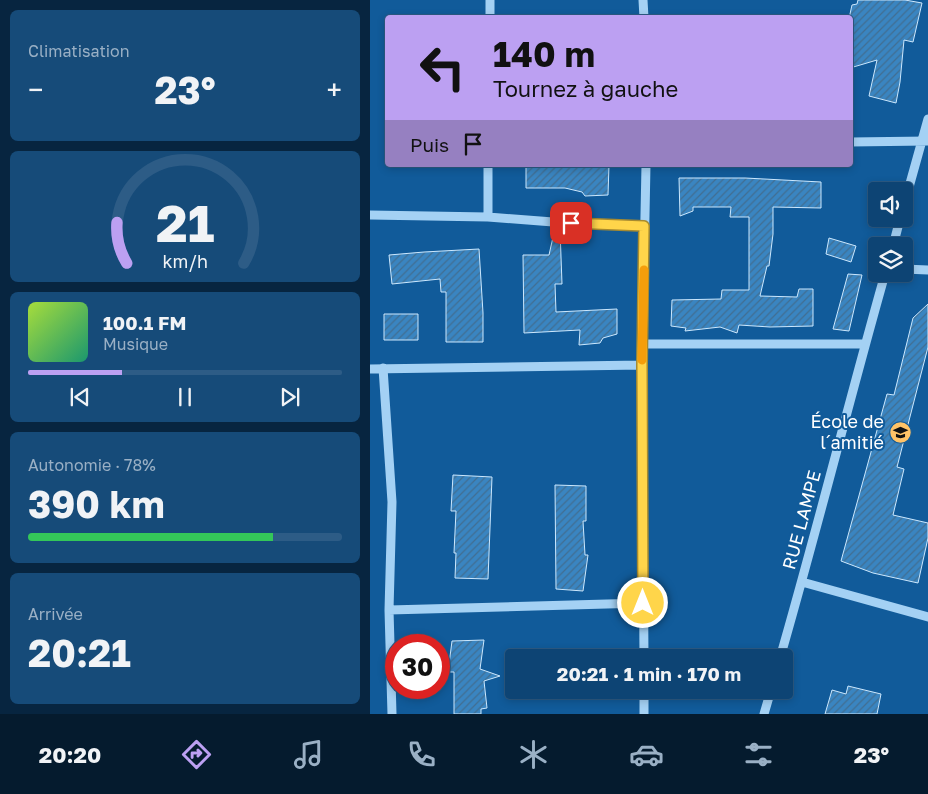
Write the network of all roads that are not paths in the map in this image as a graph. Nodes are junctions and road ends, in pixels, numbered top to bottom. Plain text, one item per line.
1 (490, 0) edge
2 (643, 0) edge
3 (490, 15) edge
4 (644, 15) edge
5 (928, 119) edge
6 (925, 141) edge
7 (853, 142) edge
8 (488, 167) edge
9 (646, 167) edge
10 (912, 182) edge
11 (370, 215) edge
12 (488, 217) junction
13 (644, 226) junction
14 (913, 269) edge
15 (928, 270) edge
16 (883, 282) edge
17 (643, 344) junction
18 (865, 344) junction
19 (642, 365) junction
20 (383, 368) junction
21 (370, 369) edge
22 (802, 582) junction
23 (643, 603) junction
24 (389, 610) junction
25 (928, 618) edge
26 (644, 649) edge
27 (783, 649) edge
28 (644, 699) edge
29 (768, 699) edge
30 (392, 714) edge
31 (644, 714) edge
32 (764, 714) edge

1 - 3 street
2 - 4 street
5 - 6 street
6 - 7 street
6 - 10 street
8 - 12 street
9 - 13 street
11 - 12 street
12 - 13 street
13 - 17 street
14 - 15 street
16 - 18 street, RUE LAMPE
17 - 18 street
17 - 19 street
18 - 22 street, RUE LAMPE
19 - 20 street
19 - 23 street
20 - 21 street
20 - 24 street
22 - 25 street
22 - 27 street, RUE LAMPE
23 - 24 street
23 - 26 street
24 - 30 street
28 - 31 street
29 - 32 street

